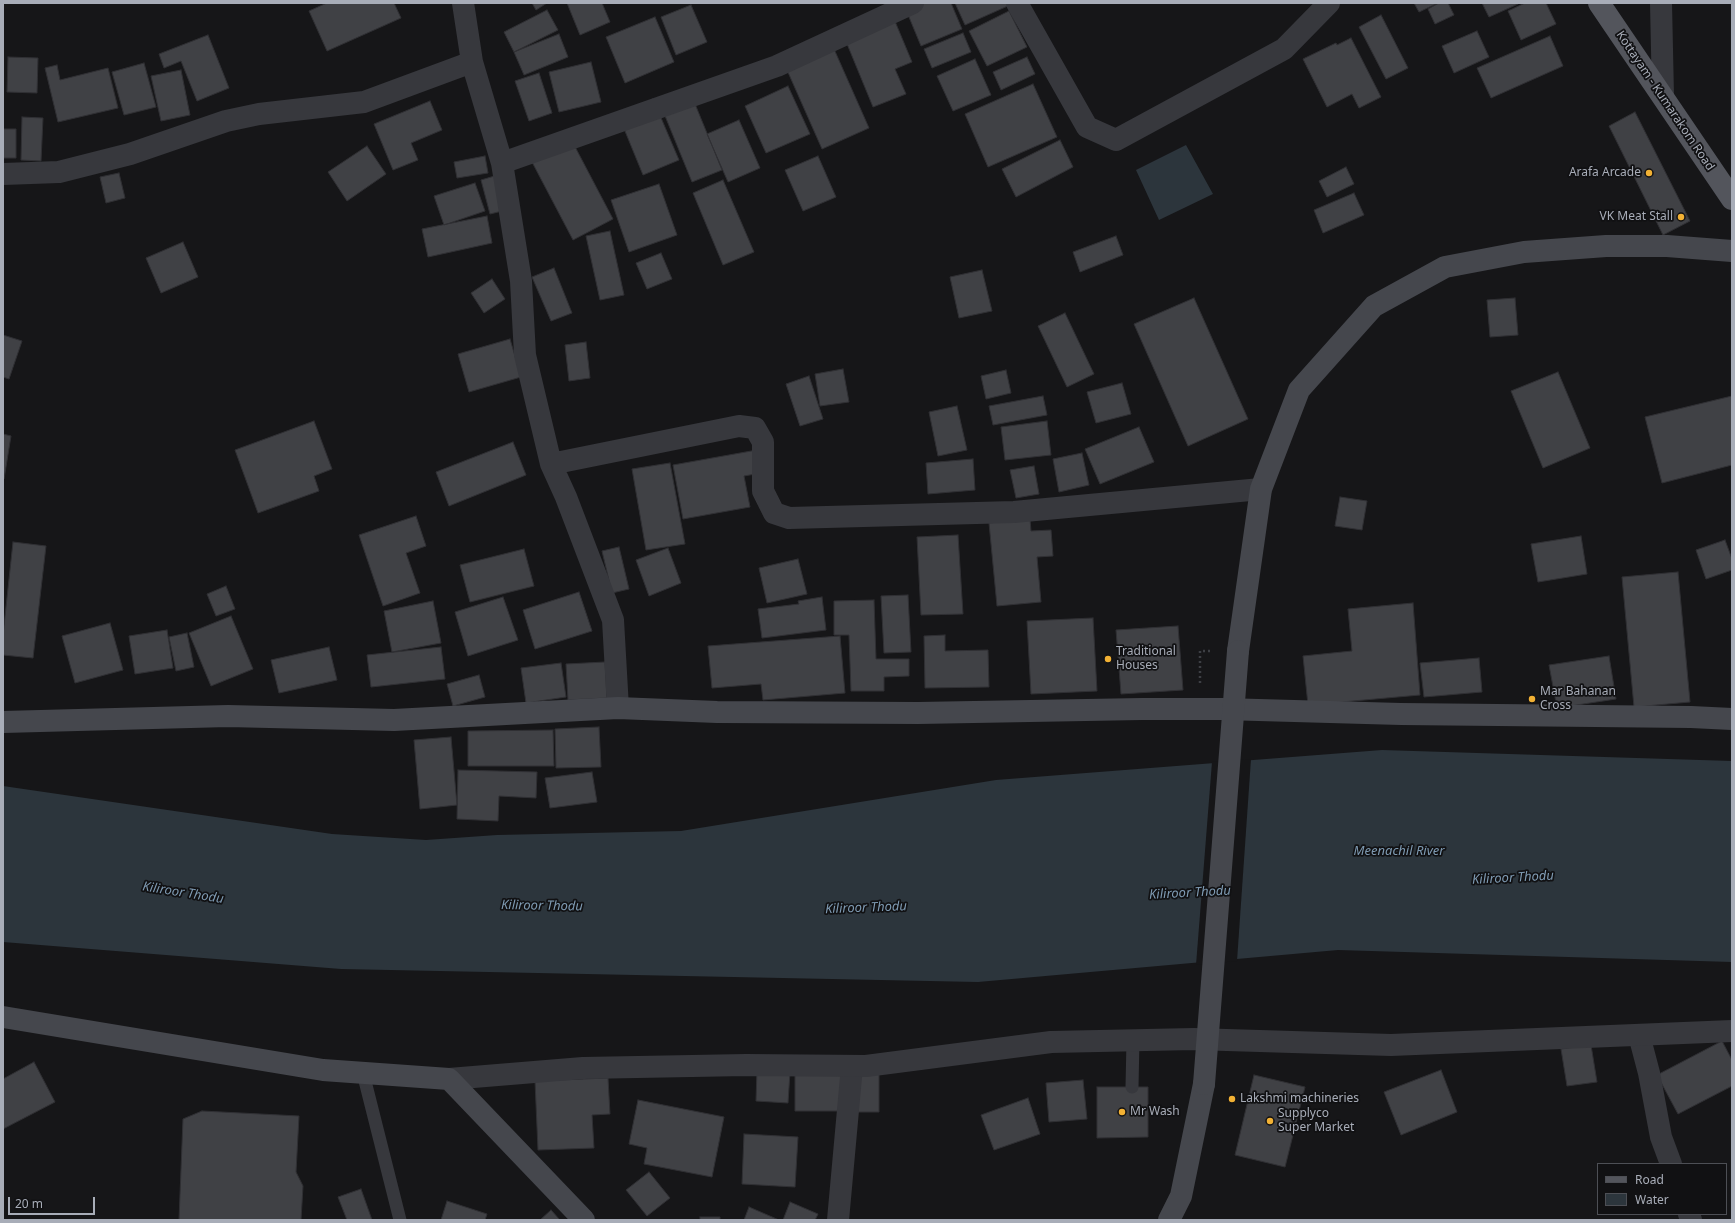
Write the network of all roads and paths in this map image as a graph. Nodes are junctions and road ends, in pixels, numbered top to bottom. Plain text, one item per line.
1 (462, 3) edge
2 (913, 3) edge
3 (1017, 3) edge
4 (1329, 3) edge
5 (1599, 3) edge
6 (1661, 3) edge
7 (472, 62) junction
8 (1663, 96) junction
9 (502, 163) junction
10 (3, 174) edge
11 (1732, 199) edge
12 (1732, 251) edge
13 (551, 464) junction
14 (1261, 489) junction
15 (618, 708) junction
16 (1732, 719) edge
17 (3, 722) edge
18 (3, 1017) edge
19 (1732, 1031) edge
20 (1638, 1035) junction
21 (1133, 1040) junction
22 (852, 1066) junction
23 (363, 1073) junction
24 (449, 1079) junction
25 (1132, 1086) dead end
26 (1671, 1163) edge
27 (400, 1220) edge
28 (584, 1220) edge
29 (838, 1220) edge
30 (1169, 1220) edge

1 - 7 street
2 - 9 street
3 - 4 street
5 - 8 main road, Kottayam - Kumarakom Road
6 - 8 street
7 - 9 street
7 - 10 street
8 - 11 main road, Kottayam - Kumarakom Road
9 - 13 street
12 - 14 main road
13 - 14 street
13 - 15 street
14 - 30 main road, bridge
15 - 16 main road
15 - 17 main road
18 - 23 main road
19 - 20 street
20 - 21 street
20 - 26 street
21 - 22 street
21 - 25 lane
22 - 24 street
22 - 29 street
23 - 24 main road
23 - 27 lane
24 - 28 main road

